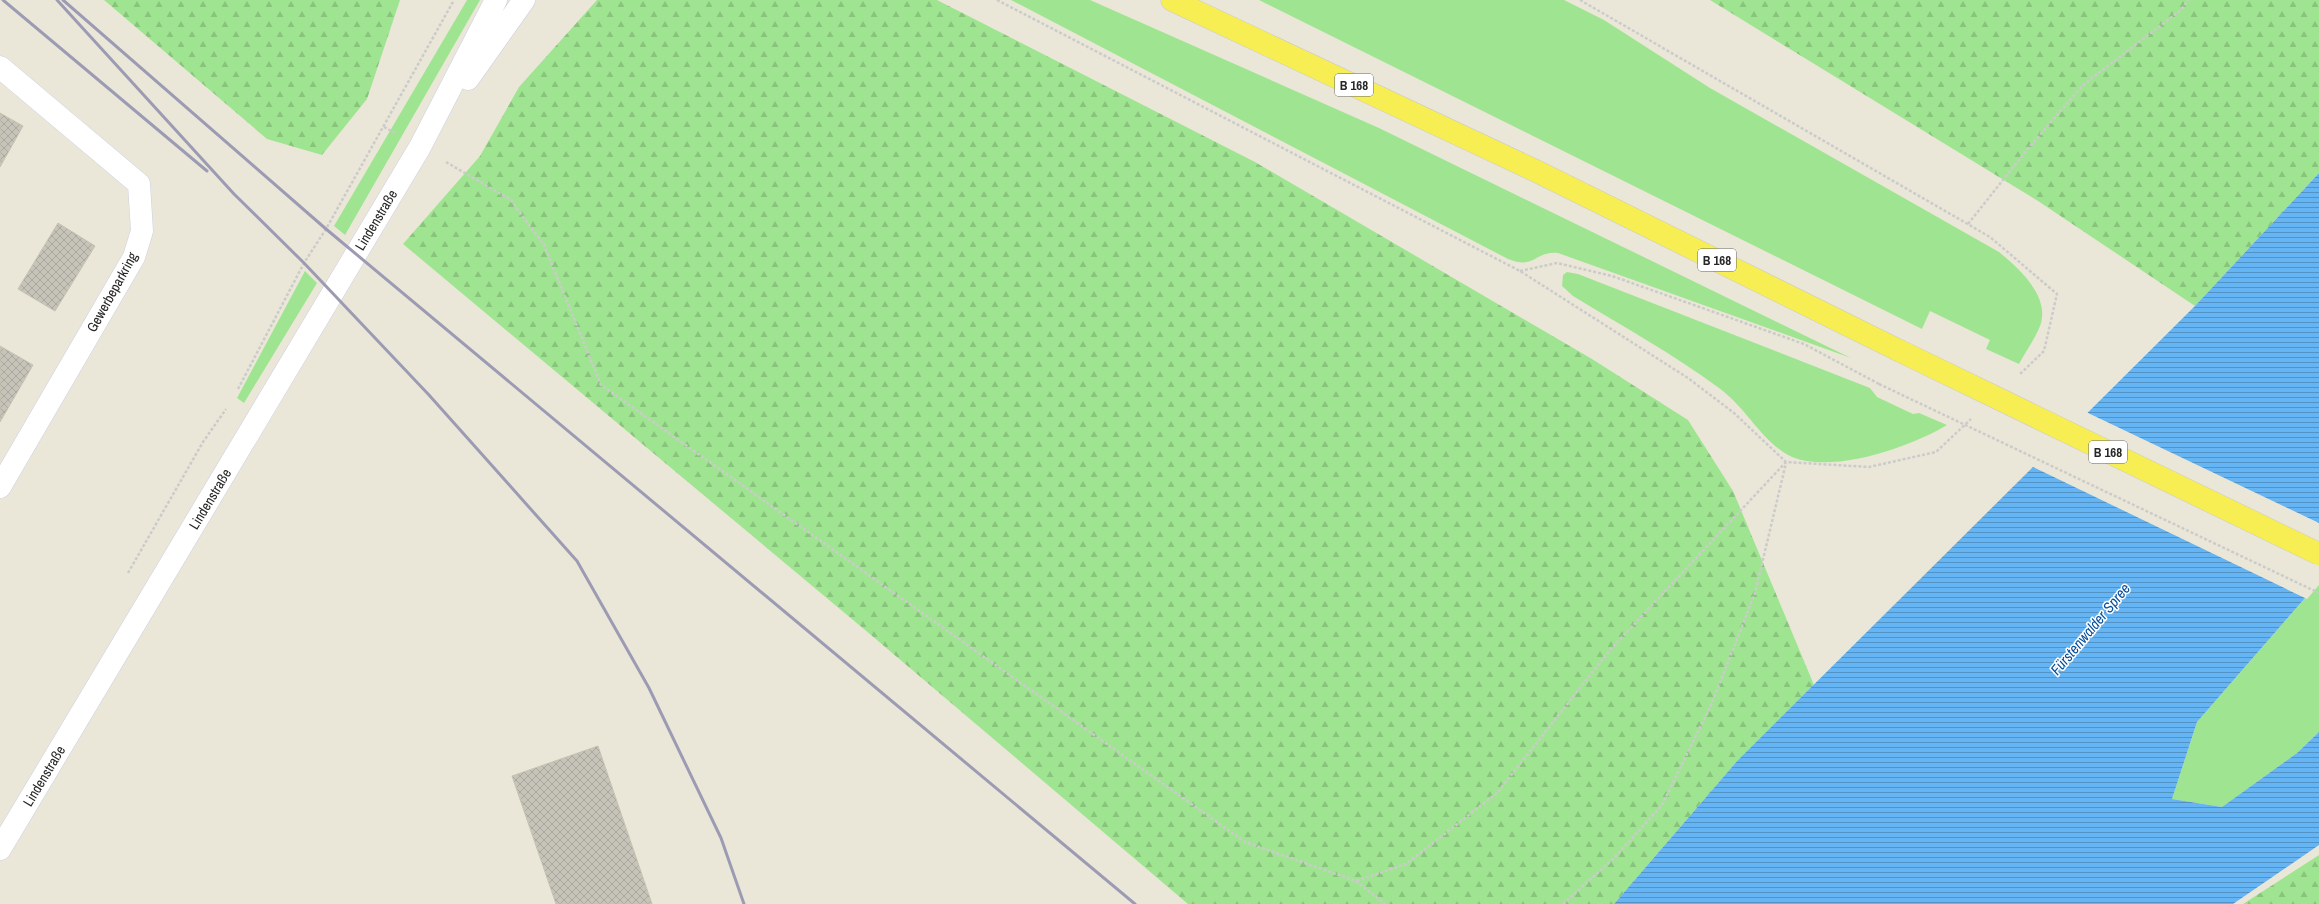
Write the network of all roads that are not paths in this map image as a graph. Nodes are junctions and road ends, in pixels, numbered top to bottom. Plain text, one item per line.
1 (496, 0) edge
2 (524, 0) edge
3 (1172, 0) edge
4 (0, 67) edge
5 (420, 147) junction
6 (0, 486) edge
7 (2319, 554) edge
8 (0, 849) edge

1 - 5 street, Lindenstraße
2 - 5 street, Lindenstraße
3 - 7 main road, B 168, bridge
4 - 6 street, Gewerbeparkring
5 - 8 street, Lindenstraße

